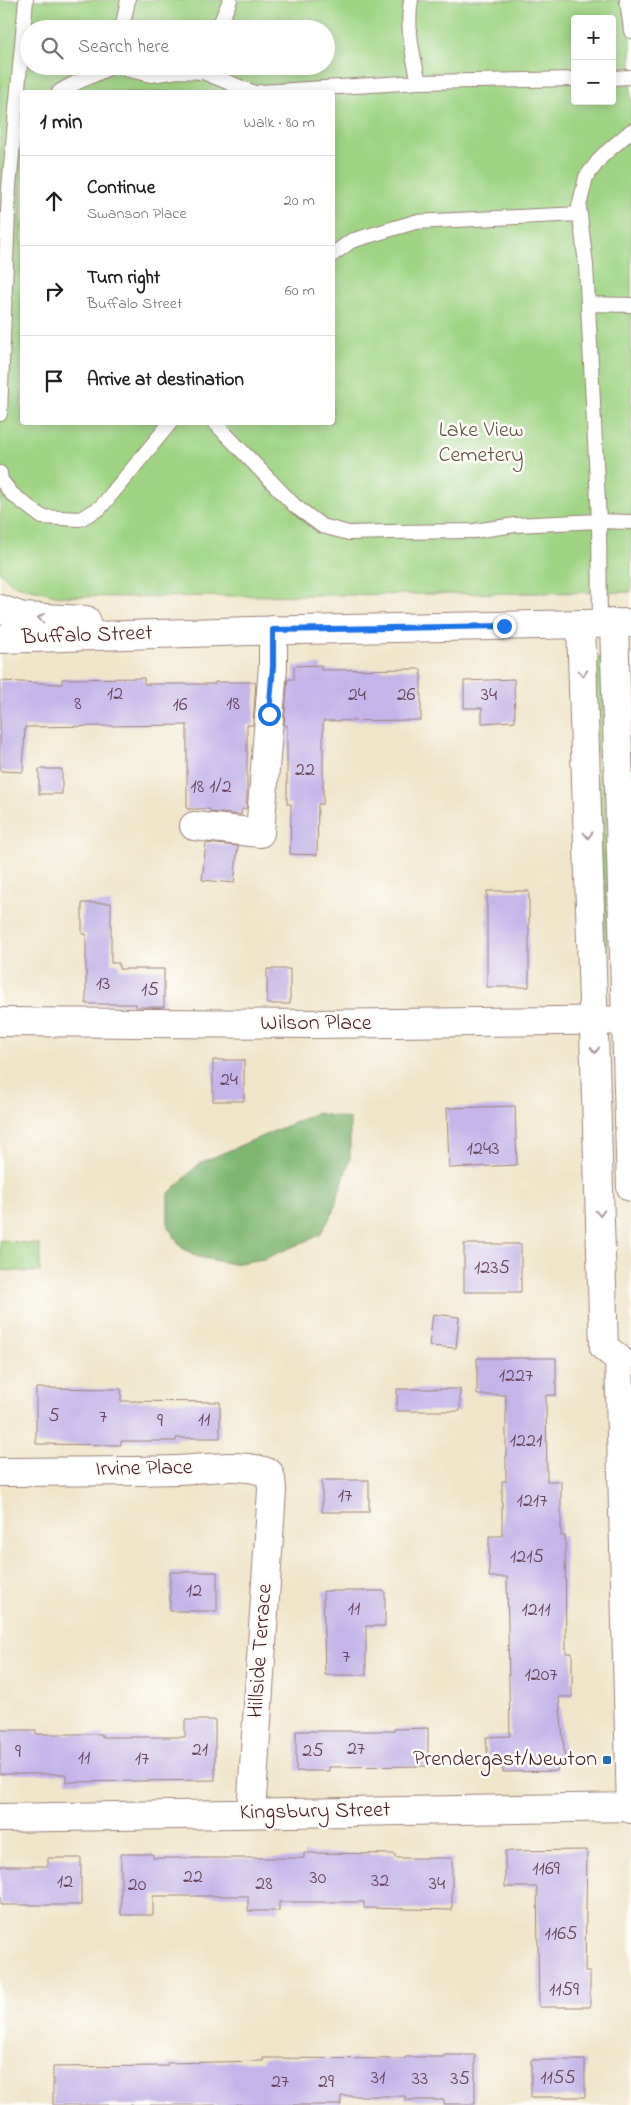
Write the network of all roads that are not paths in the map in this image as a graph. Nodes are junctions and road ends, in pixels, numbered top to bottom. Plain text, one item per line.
1 (26, 0) edge
2 (128, 0) edge
3 (230, 0) edge
4 (400, 0) edge
5 (411, 0) edge
6 (627, 0) edge
7 (408, 15) junction
8 (25, 20) edge
9 (124, 20) edge
10 (222, 20) edge
11 (631, 31) edge
12 (21, 75) edge
13 (96, 75) edge
14 (217, 75) edge
15 (631, 77) edge
16 (616, 78) edge
17 (571, 79) edge
18 (419, 82) junction
19 (21, 90) edge
20 (62, 90) edge
21 (248, 90) edge
22 (292, 90) edge
23 (20, 100) edge
24 (631, 131) edge
25 (18, 133) edge
26 (580, 214) junction
27 (335, 253) edge
28 (588, 304) junction
29 (631, 305) edge
30 (0, 414) edge
31 (169, 425) edge
32 (217, 425) edge
33 (0, 473) edge
34 (599, 521) junction
35 (631, 522) edge
36 (0, 609) edge
37 (607, 624) edge
38 (273, 630) junction
39 (174, 633) junction
40 (0, 639) edge
41 (194, 826) dead end
42 (629, 1020) edge
43 (594, 1021) junction
44 (0, 1022) edge
45 (631, 1187) edge
46 (627, 1353) edge
47 (0, 1472) edge
48 (272, 1490) joint
49 (631, 1795) edge
50 (251, 1813) junction
51 (0, 1818) edge

1 - 8 lane
2 - 9 lane
3 - 10 lane
4 - 7 lane
5 - 7 lane
6 - 11 lane
7 - 18 lane
12 - 19 lane
13 - 20 lane
14 - 21 lane
15 - 16 lane
17 - 18 lane
18 - 22 lane
23 - 25 lane
24 - 26 lane
25 - 30 lane
26 - 27 lane
26 - 28 lane
28 - 29 lane
28 - 34 lane
31 - 33 lane
32 - 34 lane
34 - 35 lane
34 - 37 lane
39 -> 36 street, Buffalo Street
37 - 38 street, Buffalo Street
37 - 42 street
37 -> 43 street
38 - 39 street, Buffalo Street
38 - 41 street
39 - 40 street, Buffalo Street
42 - 43 street, Wilson Place
42 - 45 street
43 - 44 street, Wilson Place
43 -> 46 street
46 - 49 street
47 - 48 street, Irvine Place
48 - 50 street, Hillside Terrace
49 - 50 street, Kingsbury Street
50 - 51 street, Kingsbury Street

